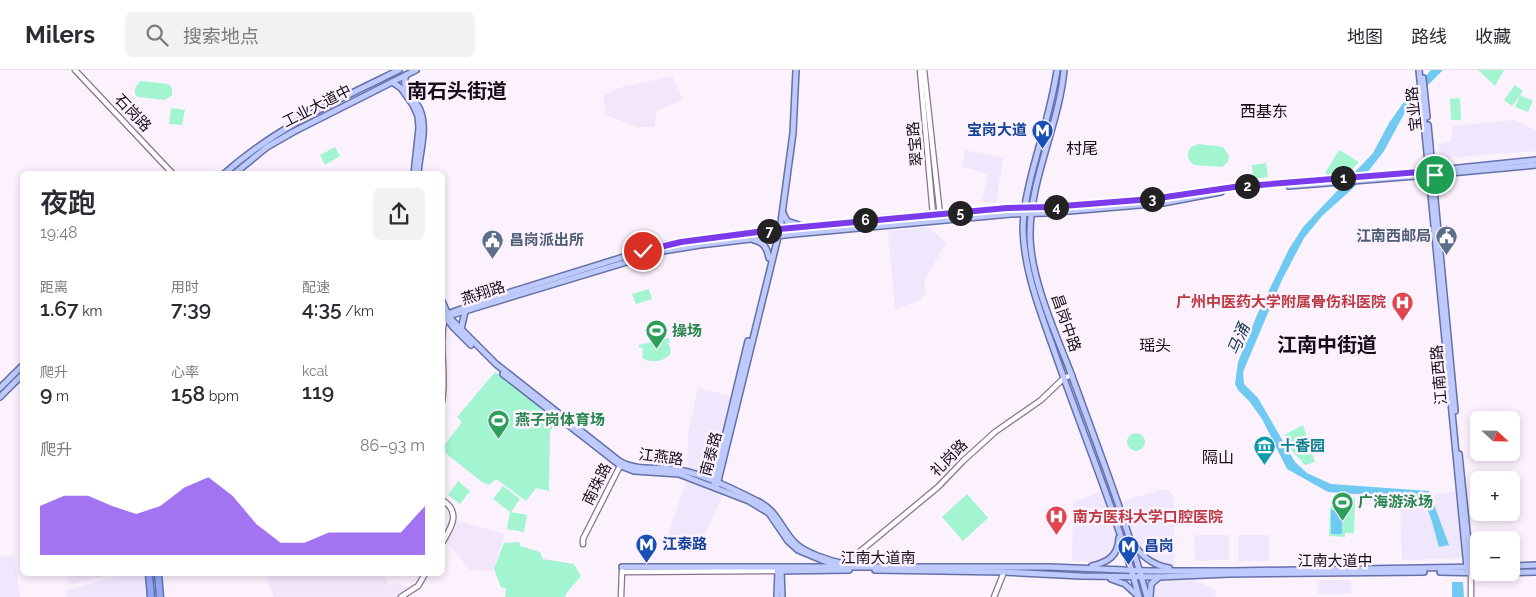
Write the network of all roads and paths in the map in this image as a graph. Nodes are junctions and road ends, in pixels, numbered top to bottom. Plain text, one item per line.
1 (75, 70) edge
2 (399, 70) edge
3 (416, 70) edge
4 (795, 70) edge
5 (920, 70) edge
6 (924, 70) edge
7 (1057, 70) edge
8 (1064, 70) edge
9 (1421, 73) edge
10 (407, 74) junction
11 (391, 82) junction
12 (1536, 160) edge
13 (1536, 164) edge
14 (170, 171) edge
15 (228, 171) edge
16 (238, 171) edge
17 (414, 171) edge
18 (418, 171) edge
19 (1431, 173) junction
20 (783, 210) junction
21 (1024, 211) junction
22 (1032, 211) junction
23 (940, 215) junction
24 (933, 216) junction
25 (907, 217) junction
26 (894, 218) junction
27 (907, 224) junction
28 (894, 225) junction
29 (806, 226) junction
30 (794, 228) junction
31 (778, 229) junction
32 (794, 234) junction
33 (776, 236) junction
34 (751, 240) junction
35 (769, 258) junction
36 (464, 310) junction
37 (445, 315) edge
38 (461, 329) junction
39 (1066, 360) junction
40 (1058, 362) junction
41 (20, 368) edge
42 (1072, 376) junction
43 (20, 377) edge
44 (1064, 378) junction
45 (0, 388) edge
46 (0, 397) edge
47 (720, 458) junction
48 (621, 465) junction
49 (697, 475) junction
50 (716, 484) junction
51 (445, 503) edge
52 (1126, 530) junction
53 (1120, 536) junction
54 (445, 537) edge
55 (813, 558) junction
56 (1536, 565) edge
57 (838, 566) junction
58 (1520, 566) edge
59 (811, 567) junction
60 (1084, 568) junction
61 (780, 569) junction
62 (1131, 569) junction
63 (1470, 569) junction
64 (622, 570) joint
65 (851, 570) junction
66 (1004, 570) junction
67 (1139, 570) junction
68 (1181, 570) junction
69 (1520, 572) edge
70 (1536, 572) edge
71 (149, 576) edge
72 (158, 576) edge
73 (424, 576) edge
74 (1104, 577) junction
75 (1133, 577) junction
76 (1141, 577) junction
77 (1158, 577) junction
78 (1470, 581) edge
79 (151, 597) edge
80 (160, 597) edge
81 (401, 597) edge
82 (621, 597) edge
83 (777, 597) edge
84 (782, 597) edge
85 (994, 597) edge
86 (1138, 597) edge
87 (1148, 597) edge
88 (1471, 597) edge

1 - 14 street, 石岗路
2 - 15 main road
3 - 10 main road, 工业大道中
4 - 20 main road, 南泰路
4 - 31 main road, 南泰路
5 - 24 street, 翠宝路
6 - 23 street, 翠宝路
7 - 21 main road, 昌岗中路
8 - 22 main road, 昌岗中路
9 - 19 main road, 宝业路
10 - 11 main road, 工业大道中
10 - 18 main road
11 - 16 main road, 工业大道中
11 - 17 main road
12 - 19 main road
13 - 19 main road
19 - 22 main road
19 - 63 main road, 江南西路
20 - 29 main road
20 - 31 main road, 南泰路
21 - 22 main road
21 - 23 main road
21 - 27 main road
21 - 40 main road, 昌岗中路
22 - 39 main road, 昌岗中路
23 - 24 main road
24 - 25 main road
25 - 26 main road
25 - 27 street
26 - 28 street
26 - 29 main road
27 - 28 main road
28 - 32 main road
29 - 30 main road
30 - 31 main road
30 - 32 street
31 - 33 main road, 南泰路
31 - 36 main road, 燕翔路
32 - 33 main road
33 - 34 main road, 燕翔路
33 - 35 main road, 南泰路
33 - 50 main road, 南泰路
34 - 35 main road
34 - 36 main road, 燕翔路
35 - 47 main road, 南泰路
36 - 37 main road, 燕翔路
36 - 38 main road
37 - 38 main road, 江燕路
37 - 48 main road, 江燕路
38 - 48 main road, 江燕路
39 - 40 main road
39 - 42 main road, 昌岗中路
40 - 44 main road, 昌岗中路
41 - 45 main road
42 - 44 street, 礼岗路
42 - 52 main road, 昌岗中路
43 - 46 main road
44 - 53 main road, 昌岗中路
44 - 65 street, 礼岗路
47 - 49 main road
47 - 50 main road, 南泰路
48 - 48 street, 南珠路
48 - 49 main road, 江燕路
48 - 50 main road, 江燕路
49 - 50 main road, 江燕路
50 - 55 main road, 江燕路
50 - 65 main road, 江燕路
51 - 54 street
52 - 67 main road, 昌岗中路
52 - 68 main road
53 - 60 main road
53 - 62 main road, 昌岗中路
55 - 57 main road, 江燕路
55 - 59 main road
56 - 58 main road
57 - 59 main road, 江南大道南
57 - 65 main road, 江燕路
59 - 61 main road, 江南大道南
60 - 62 main road, 江南大道南
60 - 66 main road, 江南大道南
61 - 64 main road, 江南大道南
61 - 65 main road, 江南大道南
61 - 83 main road
61 - 84 main road
62 - 67 main road, 江南大道中
62 - 75 main road, 昌岗中路
63 - 68 main road, 江南大道中
63 - 77 main road, 江南大道中
64 - 82 street
65 - 66 main road, 江南大道南
66 - 74 main road, 江南大道南
66 - 85 street
67 - 68 main road, 江南大道中
67 - 76 main road, 昌岗中路
69 - 70 main road, 江南大道中
71 - 79 highway
72 - 80 highway
73 - 81 street
74 - 75 main road, 江南大道南
74 - 86 main road
75 - 76 main road, 江南大道中
75 - 86 main road, 昌岗中路
76 - 77 main road, 江南大道中
76 - 87 main road, 昌岗中路
77 - 87 main road
78 - 88 street

